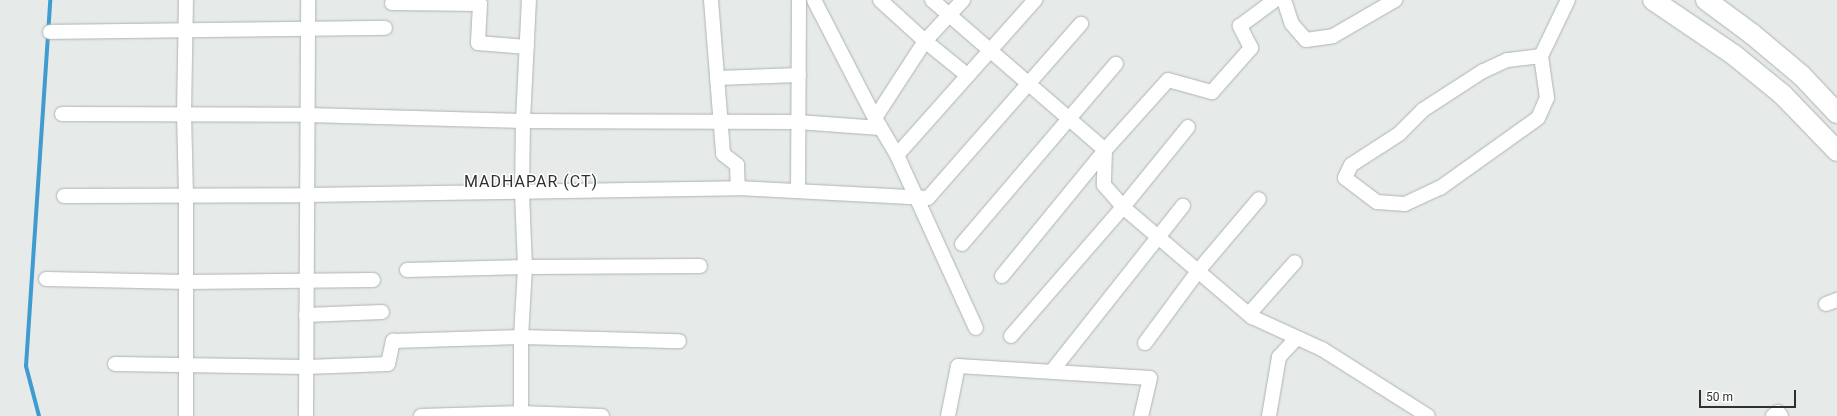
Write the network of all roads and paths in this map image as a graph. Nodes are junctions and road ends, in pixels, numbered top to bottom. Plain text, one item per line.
1 (186, 0) edge
2 (308, 0) edge
3 (529, 0) edge
4 (711, 0) edge
5 (799, 0) edge
6 (814, 0) edge
7 (880, 0) edge
8 (932, 0) edge
9 (963, 0) edge
10 (1035, 0) edge
11 (1275, 0) edge
12 (1284, 0) edge
13 (1395, 0) edge
14 (1568, 0) edge
15 (1653, 0) edge
16 (1706, 0) edge
17 (392, 3) dead end
18 (950, 15) junction
19 (1081, 24) dead end
20 (385, 28) dead end
21 (308, 30) junction
22 (184, 31) junction
23 (50, 32) dead end
24 (925, 41) junction
25 (527, 47) junction
26 (992, 50) junction
27 (1540, 56) junction
28 (1116, 64) dead end
29 (799, 75) junction
30 (968, 76) junction
31 (717, 78) junction
32 (1030, 84) junction
33 (184, 113) junction
34 (1837, 113) edge
35 (62, 114) dead end
36 (307, 115) junction
37 (1068, 118) junction
38 (523, 121) junction
39 (721, 122) junction
40 (798, 122) junction
41 (878, 123) junction
42 (1188, 127) dead end
43 (1105, 150) junction
44 (1837, 151) edge
45 (897, 155) junction
46 (738, 188) junction
47 (798, 191) junction
48 (522, 192) junction
49 (307, 195) junction
50 (64, 196) dead end
51 (186, 196) junction
52 (915, 197) junction
53 (1259, 199) dead end
54 (1183, 206) dead end
55 (1123, 207) junction
56 (1158, 236) junction
57 (962, 244) dead end
58 (1295, 262) dead end
59 (700, 266) dead end
60 (525, 267) junction
61 (407, 270) dead end
62 (1198, 271) junction
63 (1002, 276) dead end
64 (46, 279) dead end
65 (306, 280) junction
66 (373, 280) dead end
67 (186, 282) junction
68 (382, 312) dead end
69 (1249, 314) junction
70 (306, 315) junction
71 (976, 328) dead end
72 (1011, 336) dead end
73 (521, 337) junction
74 (1298, 338) junction
75 (678, 341) dead end
76 (1145, 344) dead end
77 (115, 364) dead end
78 (186, 364) junction
79 (306, 367) junction
80 (1052, 371) junction
81 (520, 415) edge
82 (186, 416) edge
83 (306, 416) edge
84 (421, 416) edge
85 (602, 416) edge
86 (948, 416) edge
87 (1141, 416) edge
88 (1269, 416) edge
89 (1428, 416) edge
90 (1773, 416) edge
91 (1781, 416) edge

1 - 22 street
2 - 21 street
3 - 25 street
4 - 31 street
5 - 29 street
6 - 41 street
7 - 24 street
8 - 18 street
9 - 18 street
10 - 26 street
11 - 43 street
12 - 13 street
14 - 27 street
15 - 44 main road
16 - 34 main road
17 - 25 street
18 - 24 street
18 - 26 street
19 - 32 street
20 - 21 street
21 - 22 street
21 - 36 street
22 - 23 street
22 - 33 street
24 - 30 street
24 - 41 street
25 - 38 street
26 - 30 street
26 - 32 street
27 - 27 street
28 - 37 street
29 - 31 street
29 - 40 street
30 - 45 street
31 - 39 street
32 - 37 street
32 - 52 street
33 - 35 street
33 - 36 street
33 - 51 street
36 - 38 street
36 - 49 street
37 - 43 street
37 - 57 street
38 - 39 street
38 - 48 street
39 - 40 street
39 - 46 street
40 - 41 street
40 - 47 street
41 - 45 street
42 - 55 street
43 - 55 street
43 - 63 street
45 - 52 street
46 - 47 street
46 - 48 street
47 - 52 street
48 - 49 street
48 - 60 street
49 - 51 street
49 - 65 street
50 - 51 street
51 - 67 street
52 - 71 street
53 - 62 street
54 - 56 street
55 - 56 street
55 - 72 street
56 - 62 street
56 - 80 street
58 - 69 street
59 - 60 street
60 - 61 street
60 - 73 street
62 - 69 street
62 - 76 street
64 - 67 street
65 - 66 street
65 - 67 street
65 - 70 street
67 - 78 street
68 - 70 street
69 - 74 street
70 - 79 street
73 - 75 street
73 - 79 street
73 - 81 street
74 - 88 street
74 - 89 street
77 - 78 street
78 - 79 street
78 - 82 street
79 - 83 street
80 - 86 street
80 - 87 street
81 - 84 street
81 - 85 street
90 - 91 street

